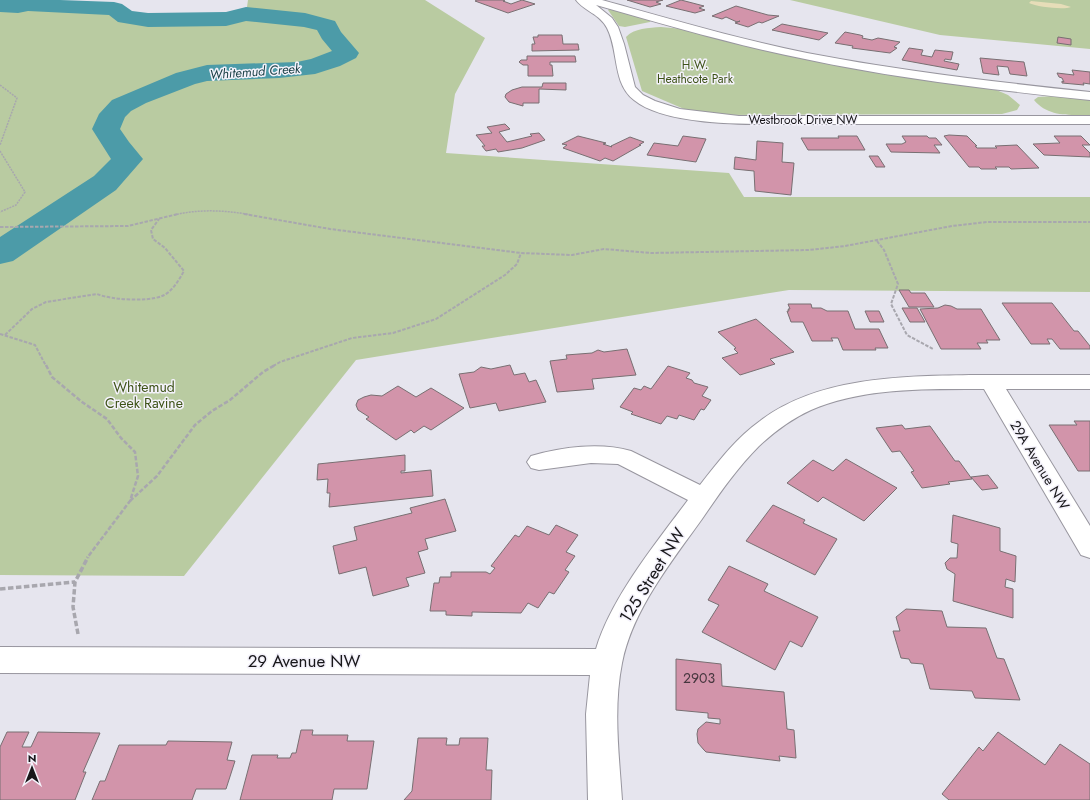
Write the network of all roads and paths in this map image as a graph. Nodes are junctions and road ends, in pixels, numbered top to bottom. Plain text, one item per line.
1 (581, 0) edge
2 (588, 0) edge
3 (672, 22) junction
4 (644, 27) dead end
5 (0, 85) edge
6 (1013, 88) junction
7 (1090, 96) edge
8 (1045, 120) junction
9 (1090, 120) edge
10 (0, 145) edge
11 (0, 151) edge
12 (0, 212) edge
13 (160, 218) junction
14 (1090, 222) edge
15 (0, 227) edge
16 (877, 241) junction
17 (521, 254) junction
18 (0, 334) edge
19 (5, 335) junction
20 (933, 349) dead end
21 (991, 382) junction
22 (1090, 382) edge
23 (539, 462) dead end
24 (703, 497) junction
25 (130, 501) junction
26 (1090, 548) edge
27 (75, 582) junction
28 (0, 589) edge
29 (0, 660) edge
30 (82, 660) junction
31 (607, 662) junction
32 (605, 800) edge

1 - 8 street, Westbrook Drive NW
2 - 3 street
3 - 4 street
3 - 6 street
5 - 10 path
6 - 7 street
6 - 8 street
8 - 9 street, Westbrook Drive NW
11 - 12 path
13 - 15 path
13 - 17 path
13 - 19 path
14 - 16 path
16 - 17 path
16 - 20 path
17 - 25 path
18 - 19 path
19 - 25 path
21 - 22 street
21 - 24 street, 125 Street NW
21 - 26 street, 29A Avenue NW
23 - 24 street
24 - 31 street, 125 Street NW
25 - 27 path
27 - 28 path
27 - 30 path
29 - 30 street, 29 Avenue NW
30 - 31 street, 29 Avenue NW
31 - 32 street, 125 Street NW

